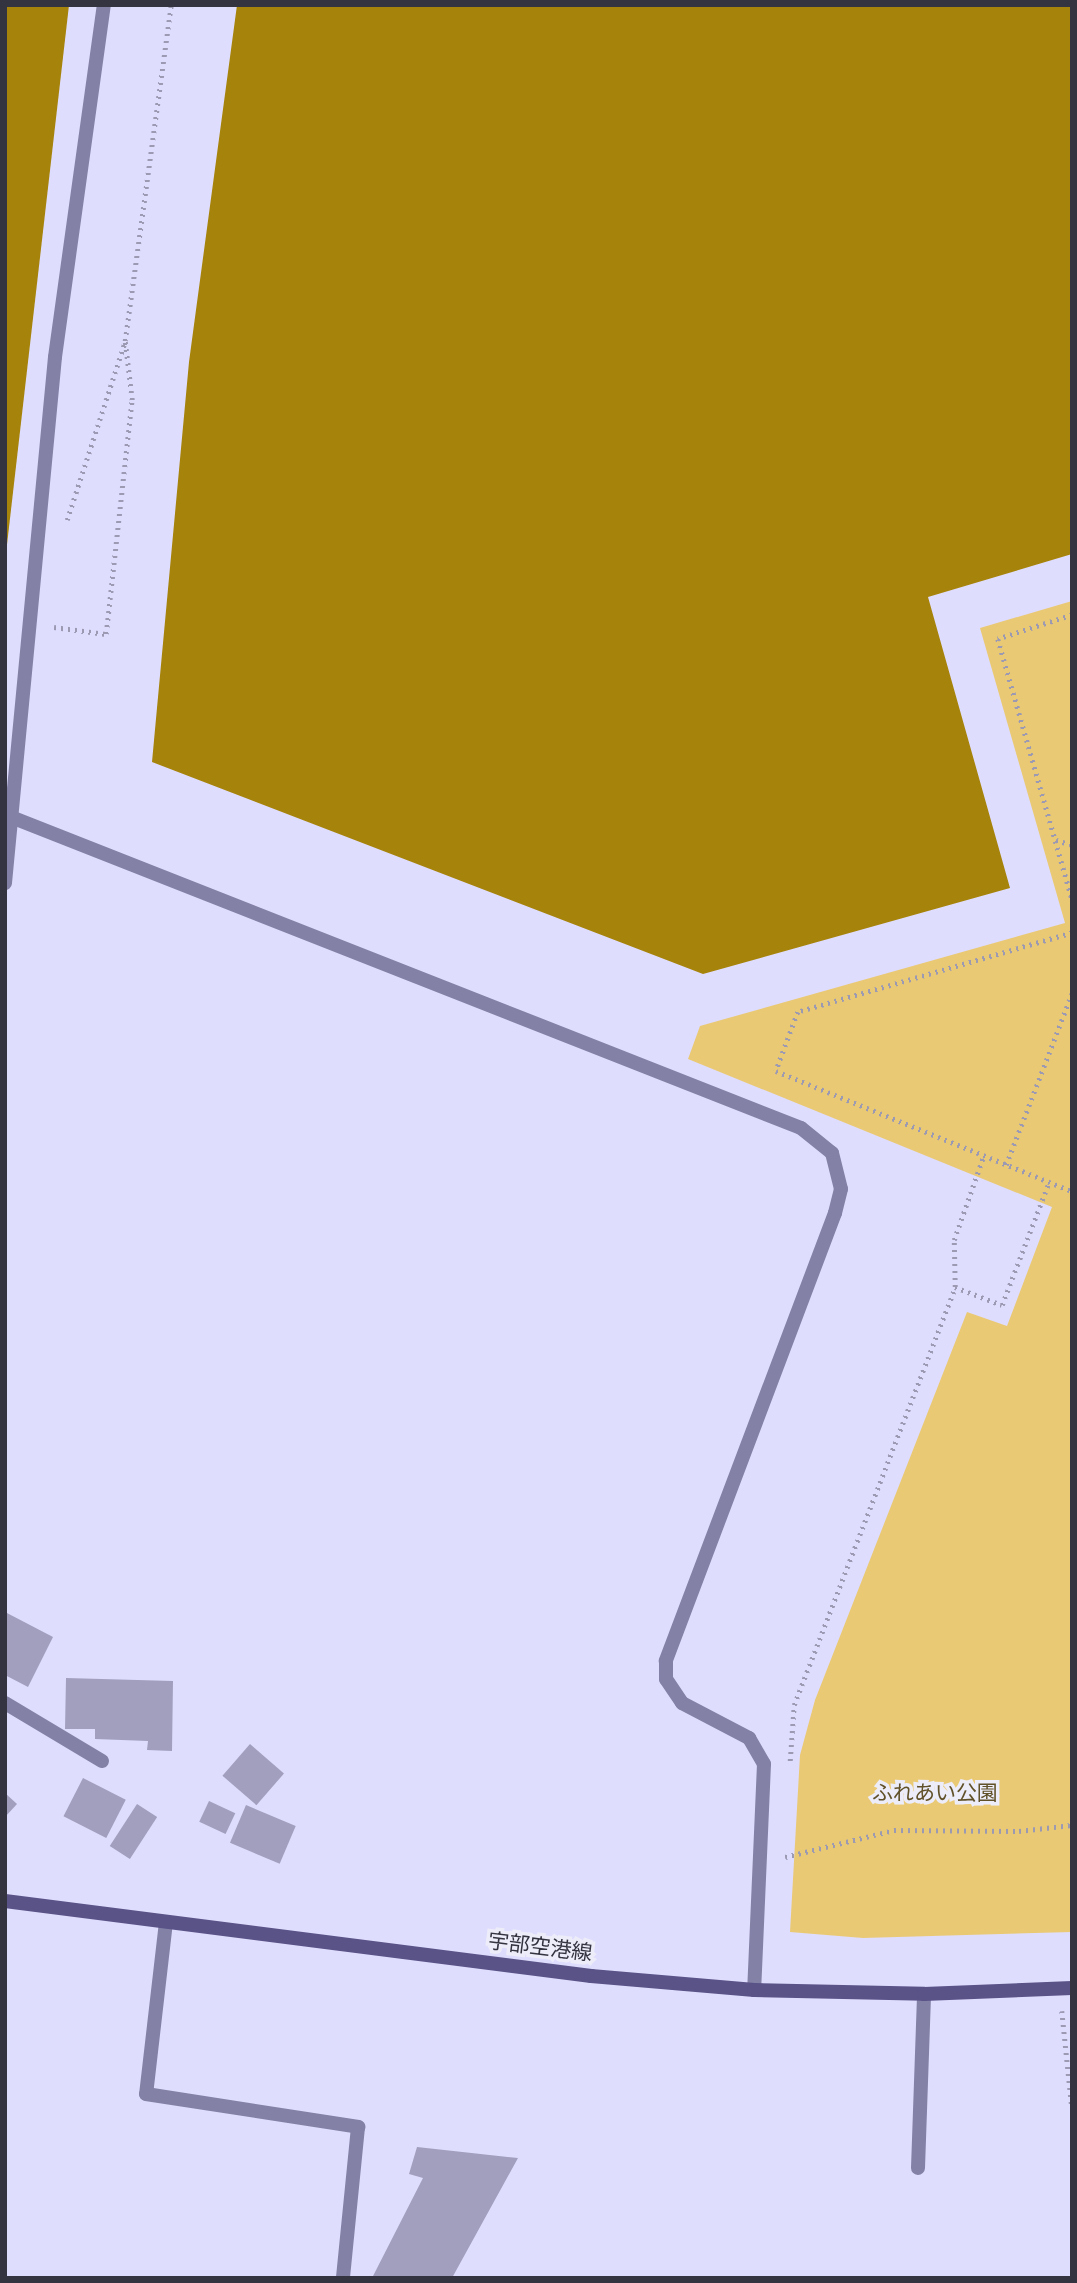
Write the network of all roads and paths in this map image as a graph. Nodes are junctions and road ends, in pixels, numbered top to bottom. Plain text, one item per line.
1 (104, 5) edge
2 (171, 5) edge
3 (125, 341) junction
4 (62, 534) dead end
5 (1072, 615) edge
6 (33, 625) junction
7 (11, 817) junction
8 (1055, 840) junction
9 (1072, 845) edge
10 (5, 883) edge
11 (1072, 899) edge
12 (1072, 933) edge
13 (1072, 993) edge
14 (984, 1155) junction
15 (1006, 1165) junction
16 (1049, 1182) junction
17 (1072, 1191) edge
18 (955, 1287) junction
19 (5, 1703) edge
20 (102, 1761) dead end
21 (790, 1767) dead end
22 (1072, 1825) edge
23 (785, 1844) dead end
24 (785, 1857) junction
25 (784, 1869) dead end
26 (5, 1902) edge
27 (166, 1922) junction
28 (1066, 1988) edge
29 (754, 1990) junction
30 (924, 1994) junction
31 (1072, 2108) edge
32 (918, 2168) dead end
33 (343, 2278) edge

1 - 6 street
2 - 3 path
3 - 4 path
3 - 6 path
5 - 8 path
6 - 7 street
7 - 10 street
7 - 29 street
8 - 9 path
8 - 11 path
12 - 14 path
13 - 15 path
14 - 15 path
14 - 18 path
15 - 16 path
16 - 17 path
16 - 18 path
18 - 21 path
19 - 20 street
22 - 24 path
23 - 24 path
24 - 25 path
26 - 27 main road, 宇部空港線
27 - 29 main road, 宇部空港線
27 - 33 street
28 - 30 main road, 宇部空港線
28 - 31 path
29 - 30 main road, 宇部空港線
30 - 32 street

